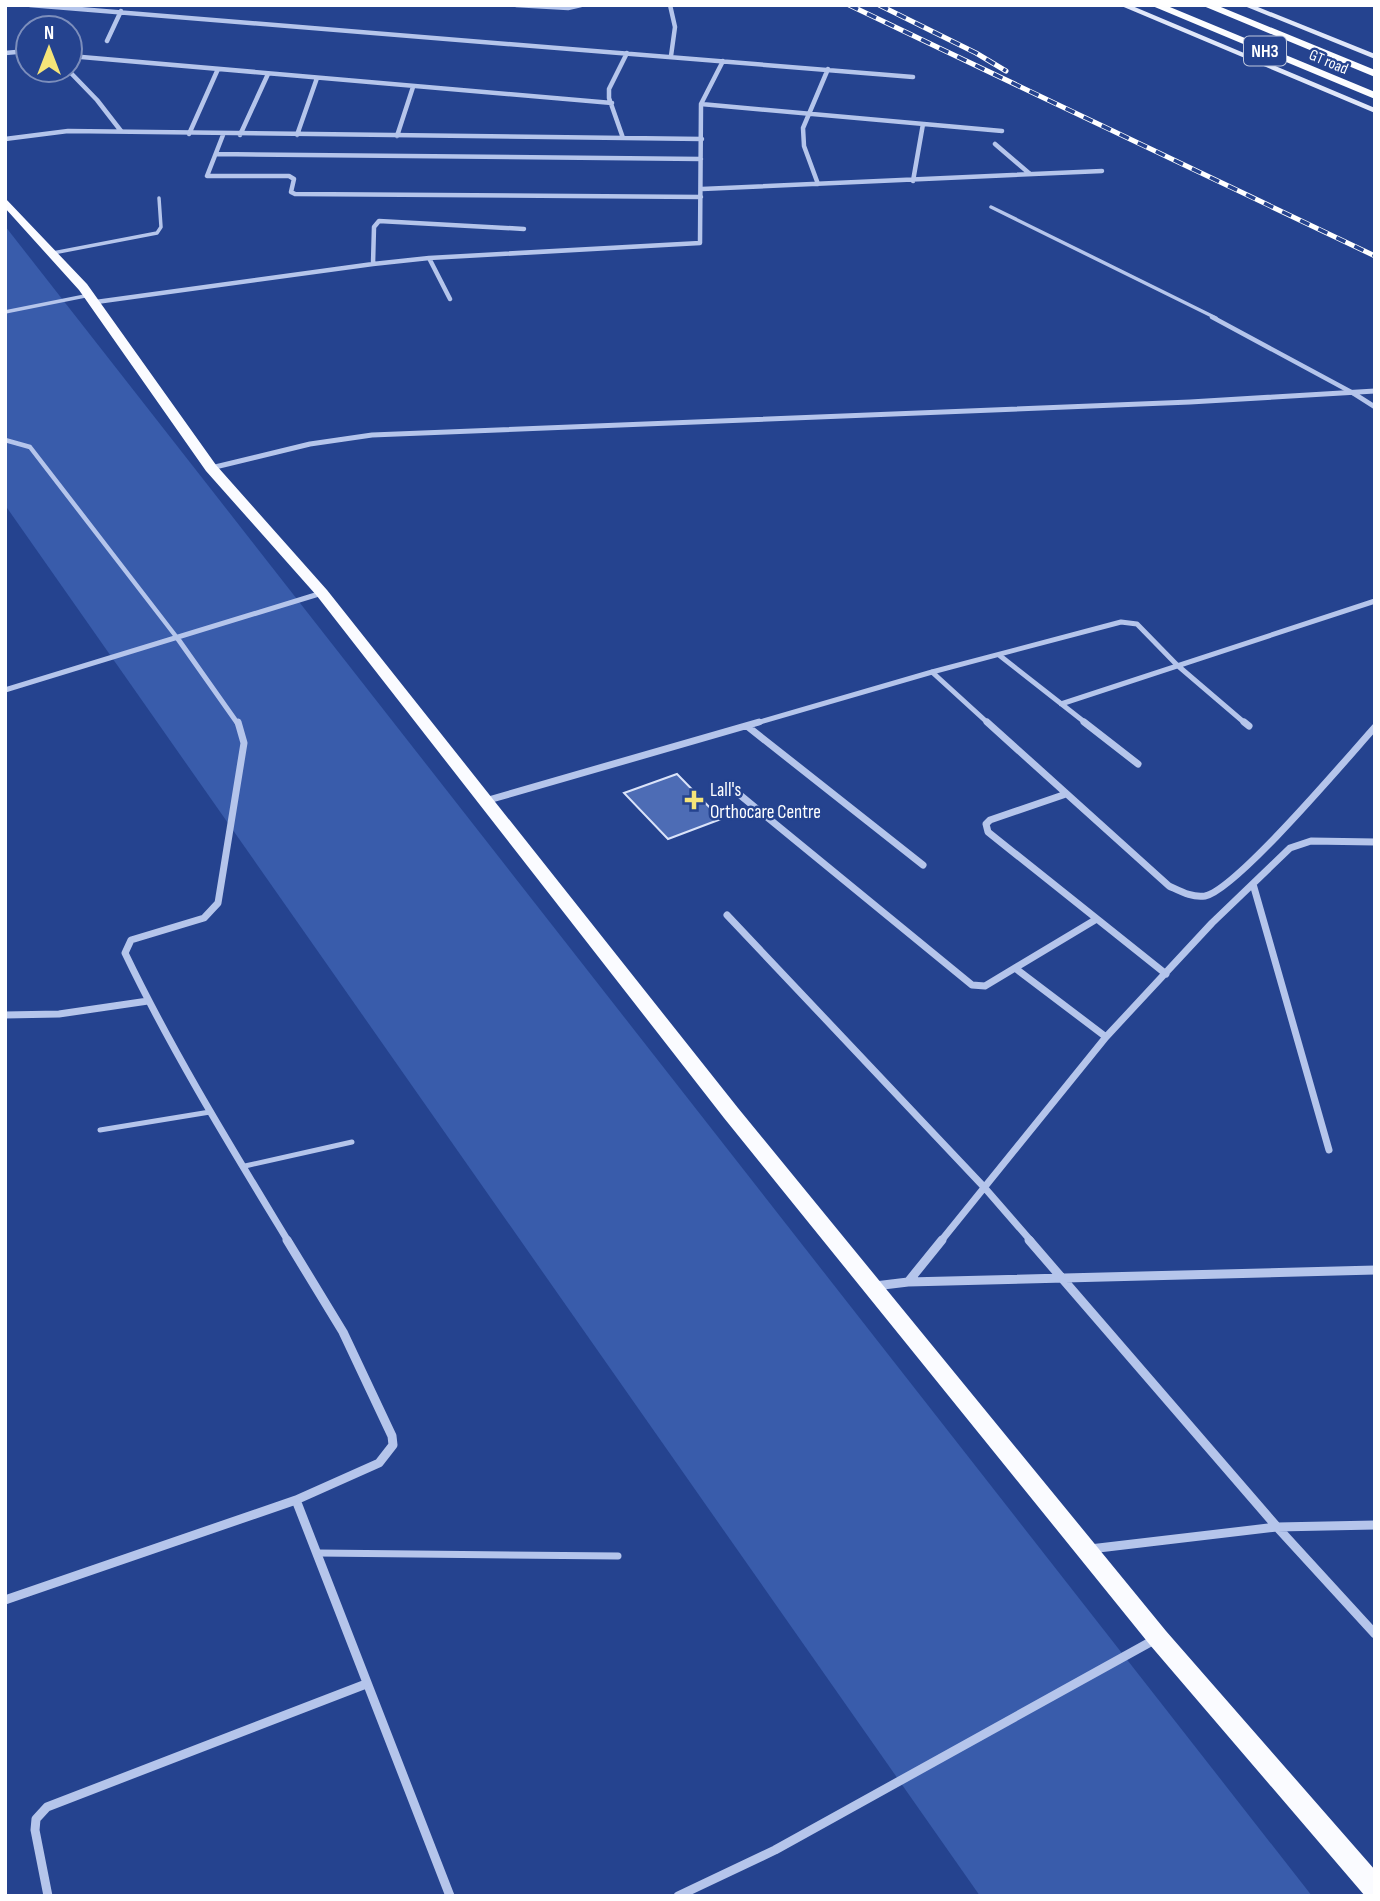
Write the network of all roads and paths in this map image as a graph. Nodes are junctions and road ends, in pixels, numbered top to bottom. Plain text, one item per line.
1 (30, 5) edge
2 (516, 5) edge
3 (581, 5) edge
4 (670, 5) edge
5 (1123, 5) edge
6 (1155, 5) edge
7 (1206, 5) edge
8 (1246, 5) edge
9 (121, 11) junction
10 (107, 41) dead end
11 (627, 53) junction
12 (1375, 54) edge
13 (671, 56) junction
14 (84, 57) edge
15 (723, 61) junction
16 (218, 69) junction
17 (828, 69) junction
18 (268, 74) junction
19 (1375, 74) edge
20 (914, 77) dead end
21 (317, 78) junction
22 (82, 84) edge
23 (412, 87) junction
24 (1375, 96) edge
25 (612, 103) junction
26 (701, 104) junction
27 (1375, 111) edge
28 (807, 113) junction
29 (923, 124) junction
30 (121, 131) junction
31 (1002, 131) dead end
32 (188, 134) junction
33 (223, 135) junction
34 (240, 135) junction
35 (297, 135) junction
36 (397, 136) junction
37 (623, 138) junction
38 (5, 139) edge
39 (702, 139) junction
40 (995, 144) dead end
41 (216, 155) junction
42 (701, 159) junction
43 (1102, 171) dead end
44 (1031, 174) junction
45 (913, 181) junction
46 (818, 184) junction
47 (702, 189) junction
48 (701, 197) junction
49 (159, 198) dead end
50 (5, 201) edge
51 (991, 207) dead end
52 (524, 229) dead end
53 (53, 253) junction
54 (429, 258) junction
55 (373, 264) junction
56 (93, 299) junction
57 (450, 299) dead end
58 (5, 312) edge
59 (1375, 391) edge
60 (1353, 393) junction
61 (1375, 407) edge
62 (5, 440) edge
63 (211, 468) junction
64 (322, 593) junction
65 (1375, 601) edge
66 (178, 639) junction
67 (999, 656) junction
68 (1177, 665) junction
69 (932, 672) junction
70 (5, 690) edge
71 (1062, 704) junction
72 (747, 726) junction
73 (1249, 726) dead end
74 (1375, 726) edge
75 (1138, 764) dead end
76 (1066, 794) junction
77 (740, 795) dead end
78 (485, 801) junction
79 (1371, 843) edge
80 (1375, 849) edge
81 (923, 865) dead end
82 (1253, 884) junction
83 (727, 915) dead end
84 (1095, 920) junction
85 (1016, 968) junction
86 (1166, 974) junction
87 (148, 1001) junction
88 (5, 1015) edge
89 (1106, 1037) junction
90 (211, 1112) junction
91 (100, 1130) dead end
92 (352, 1142) dead end
93 (1329, 1150) dead end
94 (245, 1166) junction
95 (984, 1186) junction
96 (1375, 1270) edge
97 (1062, 1278) junction
98 (908, 1282) junction
99 (872, 1286) junction
100 (296, 1500) junction
101 (1375, 1525) edge
102 (1277, 1527) junction
103 (1086, 1550) junction
104 (318, 1553) junction
105 (618, 1556) dead end
106 (5, 1600) edge
107 (1375, 1634) edge
108 (1158, 1638) junction
109 (366, 1684) junction
110 (1375, 1889) edge
111 (48, 1896) edge
112 (450, 1896) edge
113 (678, 1896) edge

1 - 9 street
2 - 3 street
4 - 13 street
5 - 27 main road
6 - 24 highway, GT road / NH3
7 - 19 highway, GT road / NH3
8 - 12 main road
9 - 10 street
9 - 11 street
11 - 13 street
11 - 25 street
13 - 15 street
14 - 16 street
15 - 17 street
15 - 26 street
16 - 18 street
16 - 32 street
17 - 20 street
17 - 28 street
18 - 21 street
18 - 34 street
21 - 23 street
21 - 35 street
22 - 30 street
23 - 25 street
23 - 36 street
25 - 37 street
26 - 28 street
26 - 39 street
28 - 29 street
28 - 46 street
29 - 31 street
29 - 45 street
30 - 32 street
30 - 38 street
32 - 33 street
33 - 34 street
33 - 41 street
34 - 35 street
35 - 36 street
36 - 37 street
37 - 39 street
39 - 42 street
40 - 44 street
41 - 42 street
41 - 48 street
42 - 47 street
43 - 44 street
44 - 45 street
45 - 46 street
46 - 47 street
47 - 48 street
48 - 54 street
49 - 53 lane
50 - 53 main road
51 - 60 lane
52 - 55 street
53 - 56 main road
54 - 55 street
54 - 57 street
55 - 56 street
56 - 58 lane
56 - 63 main road
59 - 60 street
60 - 61 street
60 - 63 street
62 - 66 lane
63 - 64 main road
64 - 66 street
64 - 78 main road
65 - 68 street
66 - 70 street
66 - 87 street
67 - 68 street
67 - 69 street
67 - 71 street
68 - 71 street
68 - 73 street
69 - 72 street
69 - 76 street
71 - 75 street
72 - 78 street
72 - 81 street
74 - 76 street
76 - 84 street
77 - 85 street
78 - 99 main road
79 - 80 street
79 - 82 street
82 - 86 street
82 - 93 street
83 - 95 street
84 - 85 street
84 - 86 street
85 - 89 street
86 - 89 street
87 - 88 street
87 - 90 street
89 - 95 street
90 - 91 lane
90 - 94 street
92 - 94 lane
94 - 100 street
95 - 97 street
95 - 98 street
96 - 97 street
97 - 98 street
97 - 102 street
98 - 99 street
99 - 103 main road
100 - 104 street
100 - 106 street
101 - 102 street
102 - 103 street
102 - 107 street
103 - 108 main road
104 - 105 lane
104 - 109 street
108 - 110 main road
108 - 113 street
109 - 111 street
109 - 112 street

